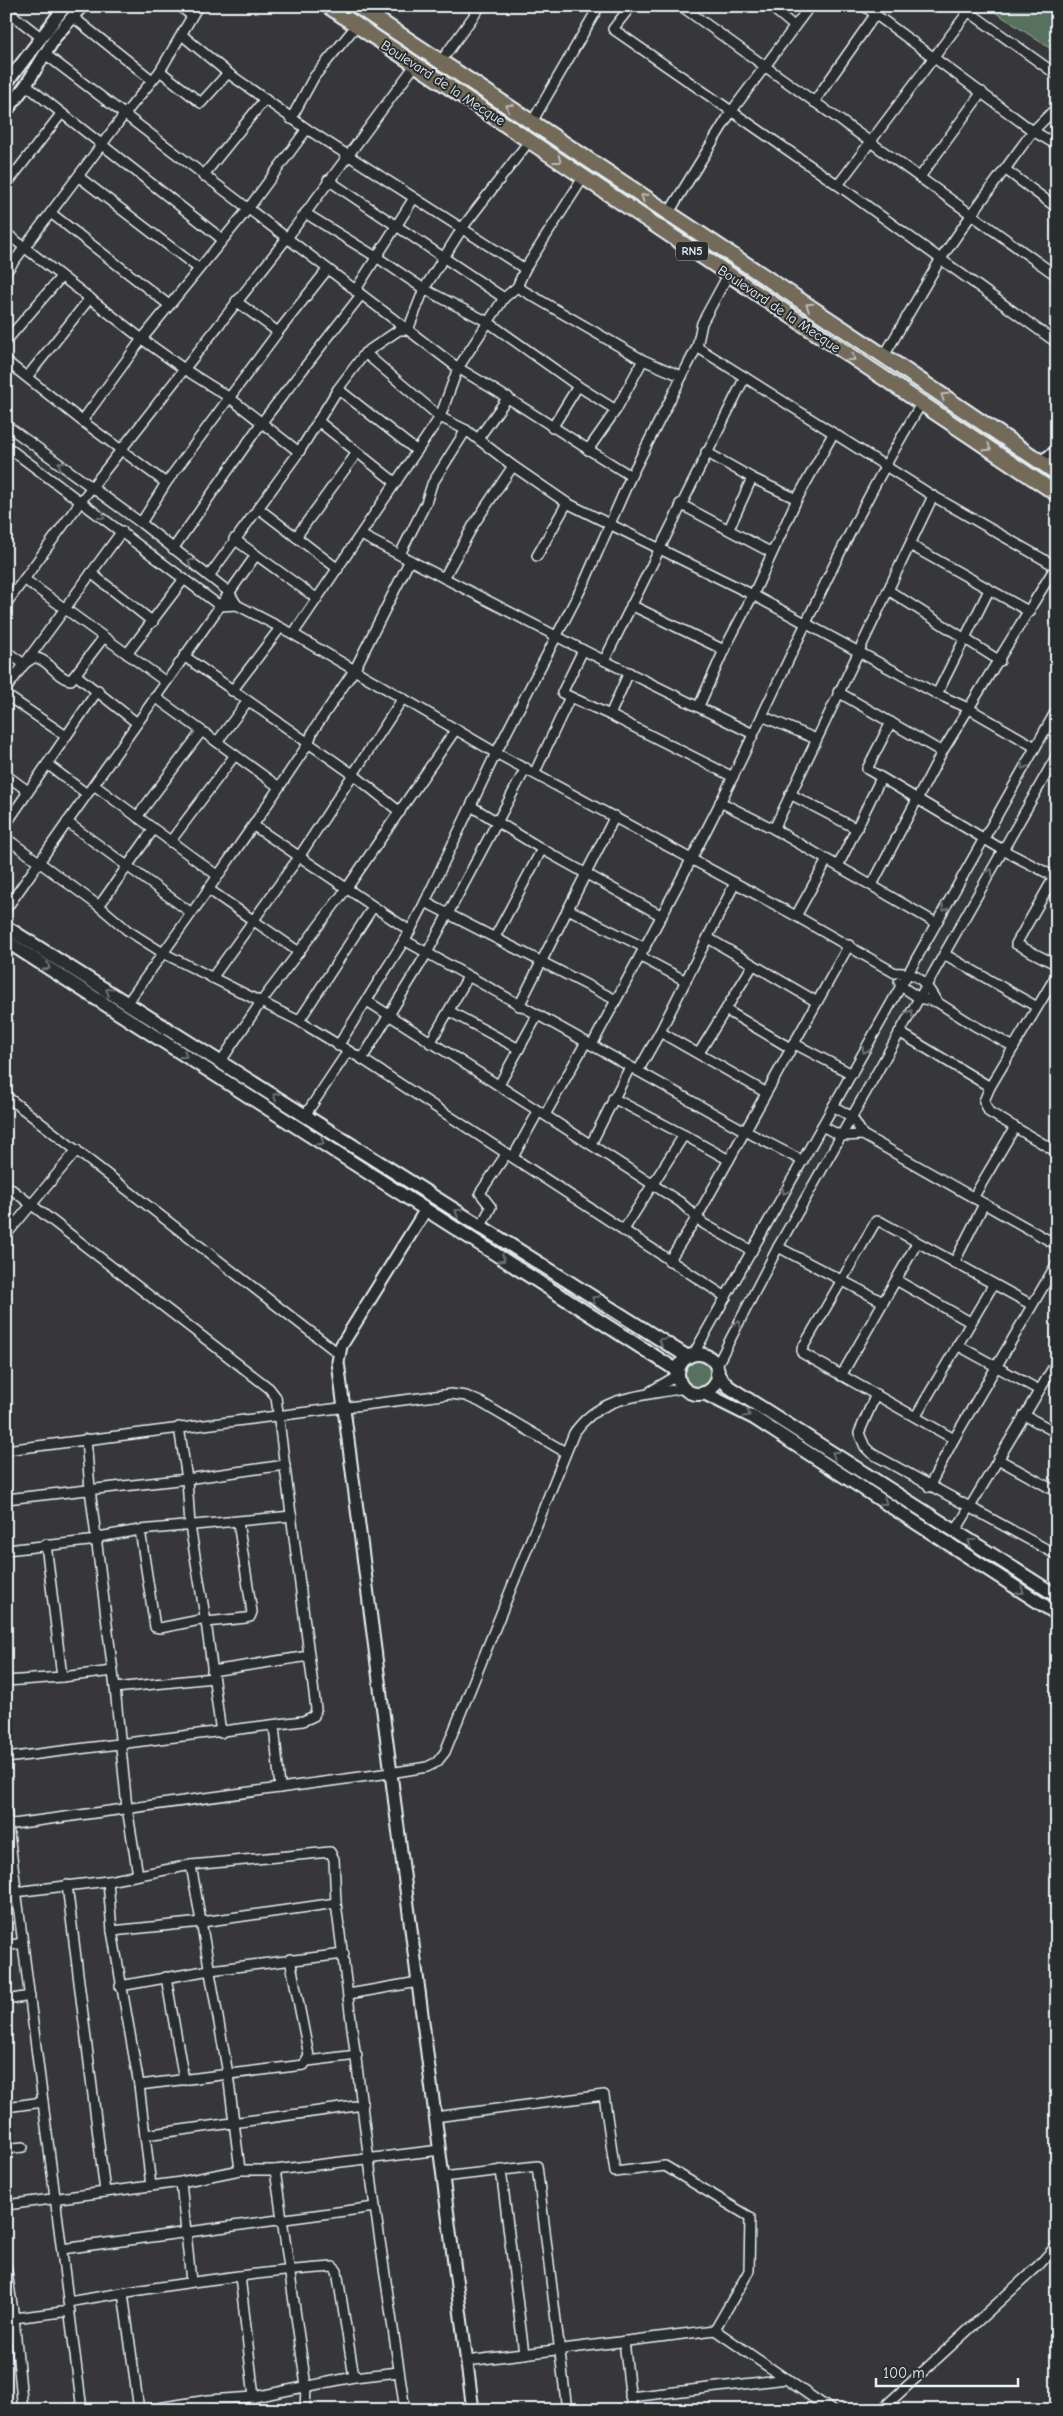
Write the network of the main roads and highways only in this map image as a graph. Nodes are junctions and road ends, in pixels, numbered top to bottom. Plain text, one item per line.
1 (328, 6) edge
2 (357, 6) edge
3 (1057, 473) edge
4 (1057, 494) edge
5 (6, 927) edge
6 (6, 941) edge
7 (690, 1356) junction
8 (717, 1370) junction
9 (678, 1373) junction
10 (704, 1393) junction
11 (1057, 1596) edge
12 (1057, 1614) edge

1 -> 4 main road, Boulevard de la Mecque / RN5
3 -> 2 main road, Boulevard de la Mecque / RN5
7 -> 5 main road
6 -> 9 main road
7 - 8 main road
7 - 9 main road
8 - 10 main road
11 -> 8 main road
9 - 10 main road
10 -> 12 main road

